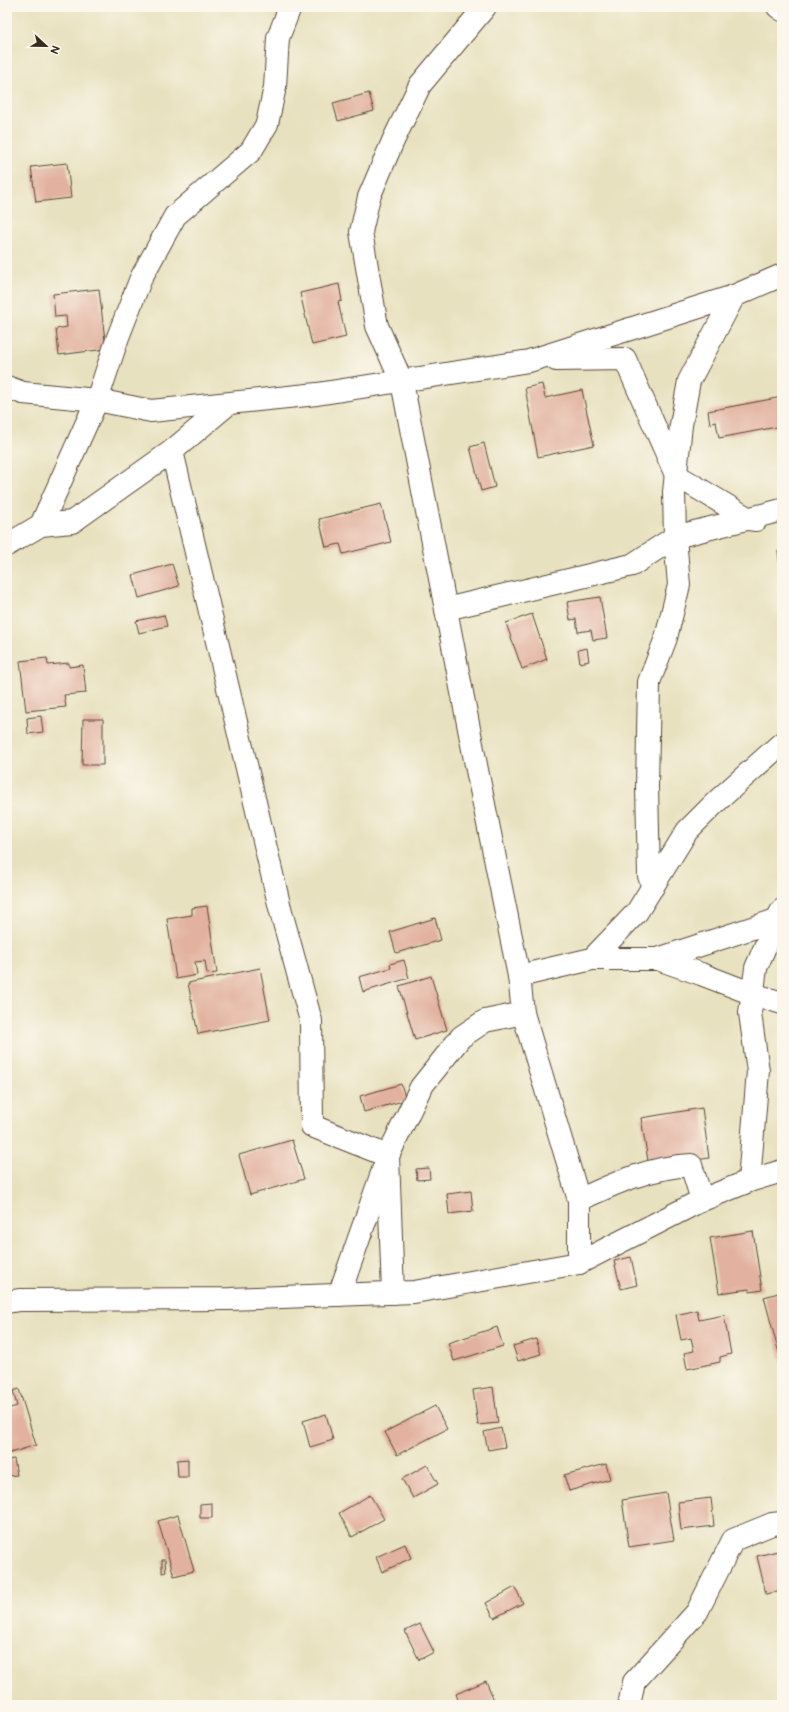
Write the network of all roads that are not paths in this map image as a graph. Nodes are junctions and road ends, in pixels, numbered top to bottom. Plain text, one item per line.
1 (290, 7) edge
2 (484, 7) edge
3 (778, 7) edge
4 (782, 10) edge
5 (782, 275) edge
6 (734, 296) junction
7 (529, 361) junction
8 (402, 382) junction
9 (7, 387) edge
10 (97, 400) junction
11 (228, 404) junction
12 (172, 450) junction
13 (676, 475) junction
14 (782, 510) edge
15 (749, 518) junction
16 (40, 525) junction
17 (782, 525) edge
18 (675, 537) junction
19 (7, 545) edge
20 (446, 609) junction
21 (782, 743) edge
22 (653, 887) junction
23 (780, 916) edge
24 (658, 959) junction
25 (592, 960) junction
26 (519, 976) junction
27 (753, 994) junction
28 (782, 1003) edge
29 (523, 1013) junction
30 (388, 1156) junction
31 (782, 1171) edge
32 (748, 1181) junction
33 (579, 1200) junction
34 (702, 1200) junction
35 (579, 1263) junction
36 (393, 1293) junction
37 (339, 1295) junction
38 (7, 1302) edge
39 (782, 1523) edge
40 (629, 1705) edge

1 - 10 street
2 - 8 street
3 - 4 street
5 - 6 street
6 - 7 street
6 - 13 street
7 - 8 street
7 - 13 street
8 - 11 street
8 - 20 street
9 - 10 street
10 - 11 street
10 - 16 street
11 - 12 street
12 - 16 street
12 - 30 street
13 - 15 street
13 - 18 street
14 - 15 street
15 - 17 street
15 - 18 street
16 - 19 street
18 - 20 street
18 - 22 street
20 - 26 street
21 - 22 street
22 - 25 street
23 - 24 street
23 - 27 street
24 - 25 street
24 - 27 street
25 - 26 street
26 - 29 street
27 - 28 street
27 - 32 street
29 - 30 street
29 - 33 street
30 - 36 street
30 - 37 street
31 - 32 street
32 - 34 street
33 - 34 street
33 - 35 street
34 - 35 street
35 - 36 street
36 - 37 street
37 - 38 street
39 - 40 street

